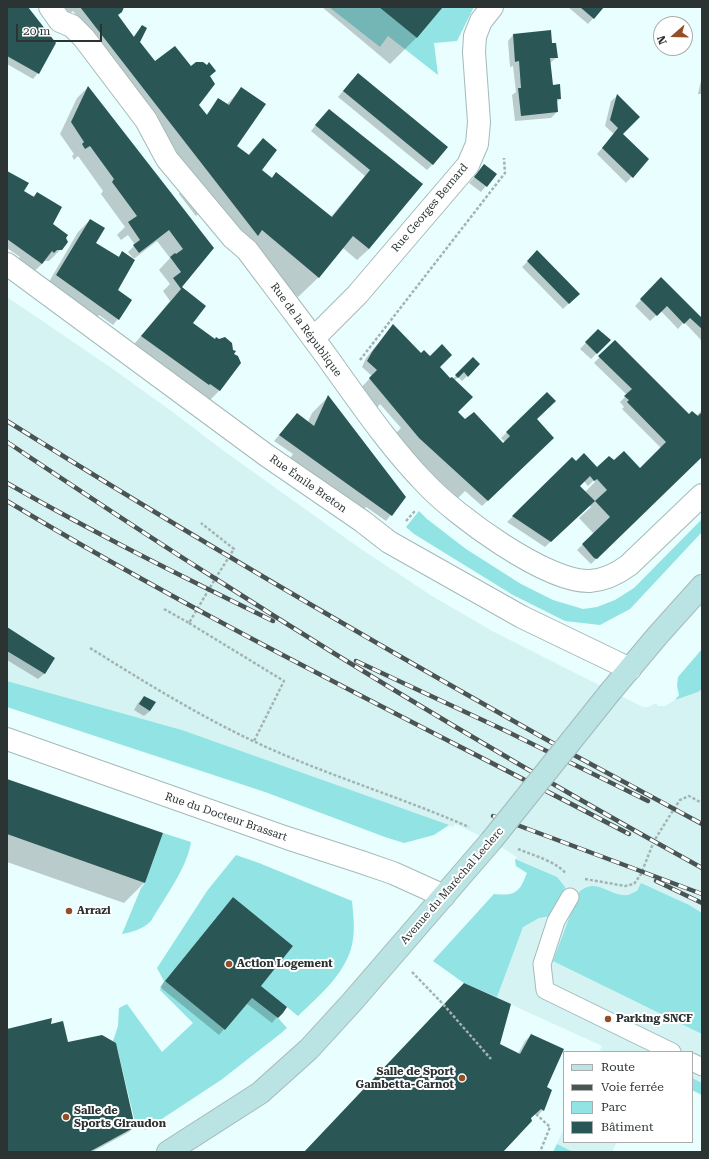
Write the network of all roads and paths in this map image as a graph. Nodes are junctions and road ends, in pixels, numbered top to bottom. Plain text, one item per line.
1 (50, 7) edge
2 (492, 7) edge
3 (504, 158) dead end
4 (7, 264) edge
5 (313, 338) junction
6 (344, 381) junction
7 (702, 495) edge
8 (410, 508) dead end
9 (201, 523) dead end
10 (403, 524) dead end
11 (702, 586) edge
12 (164, 609) dead end
13 (189, 623) junction
14 (90, 648) dead end
15 (630, 669) junction
16 (7, 739) edge
17 (254, 741) junction
18 (702, 803) edge
19 (483, 835) junction
20 (516, 848) dead end
21 (570, 890) junction
22 (444, 896) junction
23 (412, 971) dead end
24 (670, 1051) edge
25 (491, 1059) dead end
26 (693, 1062) edge
27 (702, 1067) edge
28 (536, 1114) dead end
29 (168, 1152) edge
30 (540, 1152) edge

1 - 5 street, Rue de la République
2 - 5 street, Rue Georges Bernard
3 - 6 path
4 - 15 street, Rue Émile Breton
5 - 6 street, Rue de la République
6 - 7 street, Rue de la République
8 - 10 path
9 - 13 path
11 - 15 main road, Avenue du Maréchal Leclerc
12 - 13 path
13 - 17 path
14 - 17 path
15 - 19 main road, Avenue du Maréchal Leclerc, bridge
16 - 22 street, Rue du Docteur Brassart
17 - 19 path
18 - 21 path
19 - 22 main road, Avenue du Maréchal Leclerc
20 - 21 path
21 - 24 lane
22 - 29 main road, Avenue du Maréchal Leclerc
23 - 25 path
26 - 27 lane
28 - 30 path

